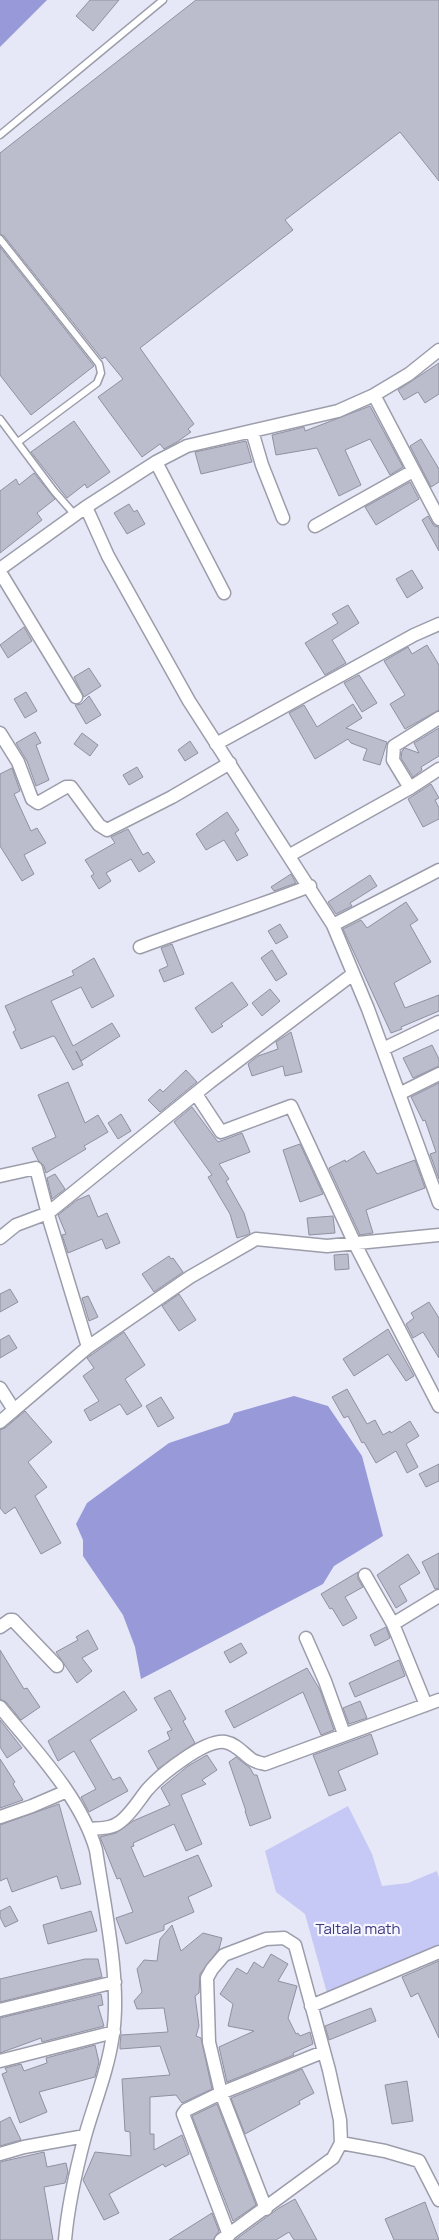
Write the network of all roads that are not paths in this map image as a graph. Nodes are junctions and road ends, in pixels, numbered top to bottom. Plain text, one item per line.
1 (163, 0) edge
2 (0, 135) edge
3 (0, 238) edge
4 (439, 350) edge
5 (374, 395) junction
6 (0, 419) edge
7 (252, 431) junction
8 (18, 442) junction
9 (156, 462) junction
10 (414, 471) junction
11 (86, 507) junction
12 (75, 515) junction
13 (283, 518) dead end
14 (439, 520) edge
15 (315, 526) dead end
16 (0, 571) edge
17 (224, 594) dead end
18 (439, 624) edge
19 (76, 697) dead end
20 (439, 718) edge
21 (0, 733) edge
22 (216, 744) junction
23 (230, 763) junction
24 (439, 769) edge
25 (410, 788) junction
26 (290, 855) junction
27 (439, 870) edge
28 (310, 886) junction
29 (333, 925) junction
30 (140, 947) dead end
31 (353, 974) junction
32 (439, 1022) edge
33 (383, 1049) junction
34 (439, 1074) edge
35 (196, 1094) junction
36 (399, 1094) junction
37 (0, 1176) edge
38 (435, 1179) edge
39 (439, 1203) edge
40 (48, 1213) junction
41 (439, 1236) edge
42 (0, 1238) edge
43 (355, 1244) junction
44 (88, 1347) junction
45 (0, 1388) edge
46 (439, 1406) edge
47 (14, 1410) junction
48 (0, 1422) edge
49 (365, 1574) dead end
50 (439, 1596) edge
51 (393, 1624) junction
52 (0, 1627) edge
53 (306, 1638) dead end
54 (57, 1666) dead end
55 (439, 1700) edge
56 (426, 1705) junction
57 (0, 1707) edge
58 (344, 1734) junction
59 (67, 1791) junction
60 (0, 1816) edge
61 (90, 1829) junction
62 (439, 1952) edge
63 (115, 1982) junction
64 (311, 2006) junction
65 (0, 2010) edge
66 (114, 2032) junction
67 (323, 2052) junction
68 (0, 2061) edge
69 (222, 2093) junction
70 (85, 2136) junction
71 (341, 2143) junction
72 (0, 2154) edge
73 (439, 2200) edge
74 (266, 2209) junction
75 (225, 2237) edge
76 (65, 2240) edge

1 - 2 lane
3 - 8 lane
4 - 5 street
5 - 7 street
5 - 10 street
6 - 8 lane
7 - 9 street
7 - 13 street
8 - 12 lane
9 - 11 street
9 - 17 street
10 - 14 street
10 - 15 street
11 - 12 street
11 - 22 street
12 - 16 street
16 - 19 street
18 - 22 street
20 - 25 street
21 - 23 street
22 - 23 street
23 - 26 street
24 - 25 street
25 - 26 street
26 - 28 street
27 - 29 street
28 - 29 street
28 - 30 street
29 - 31 street
31 - 33 street
31 - 35 street
32 - 33 street
33 - 36 street
34 - 36 street
35 - 40 street
35 - 43 street
36 - 38 street
37 - 40 street
38 - 39 street
40 - 42 street
40 - 44 street
41 - 43 street
43 - 44 street
43 - 46 street
44 - 47 street
45 - 47 street
47 - 48 street
49 - 51 street
50 - 51 street
51 - 56 street
52 - 54 street
53 - 58 street
55 - 56 street
56 - 58 street
57 - 59 street
58 - 61 street
59 - 60 street
59 - 61 street
61 - 63 street
62 - 64 street
63 - 65 street
63 - 66 street
64 - 67 street
64 - 69 street
66 - 68 street
66 - 70 street
67 - 69 street
67 - 71 street
69 - 74 street
69 - 75 street
70 - 72 street
70 - 76 street
71 - 73 street
71 - 74 street
74 - 75 street

